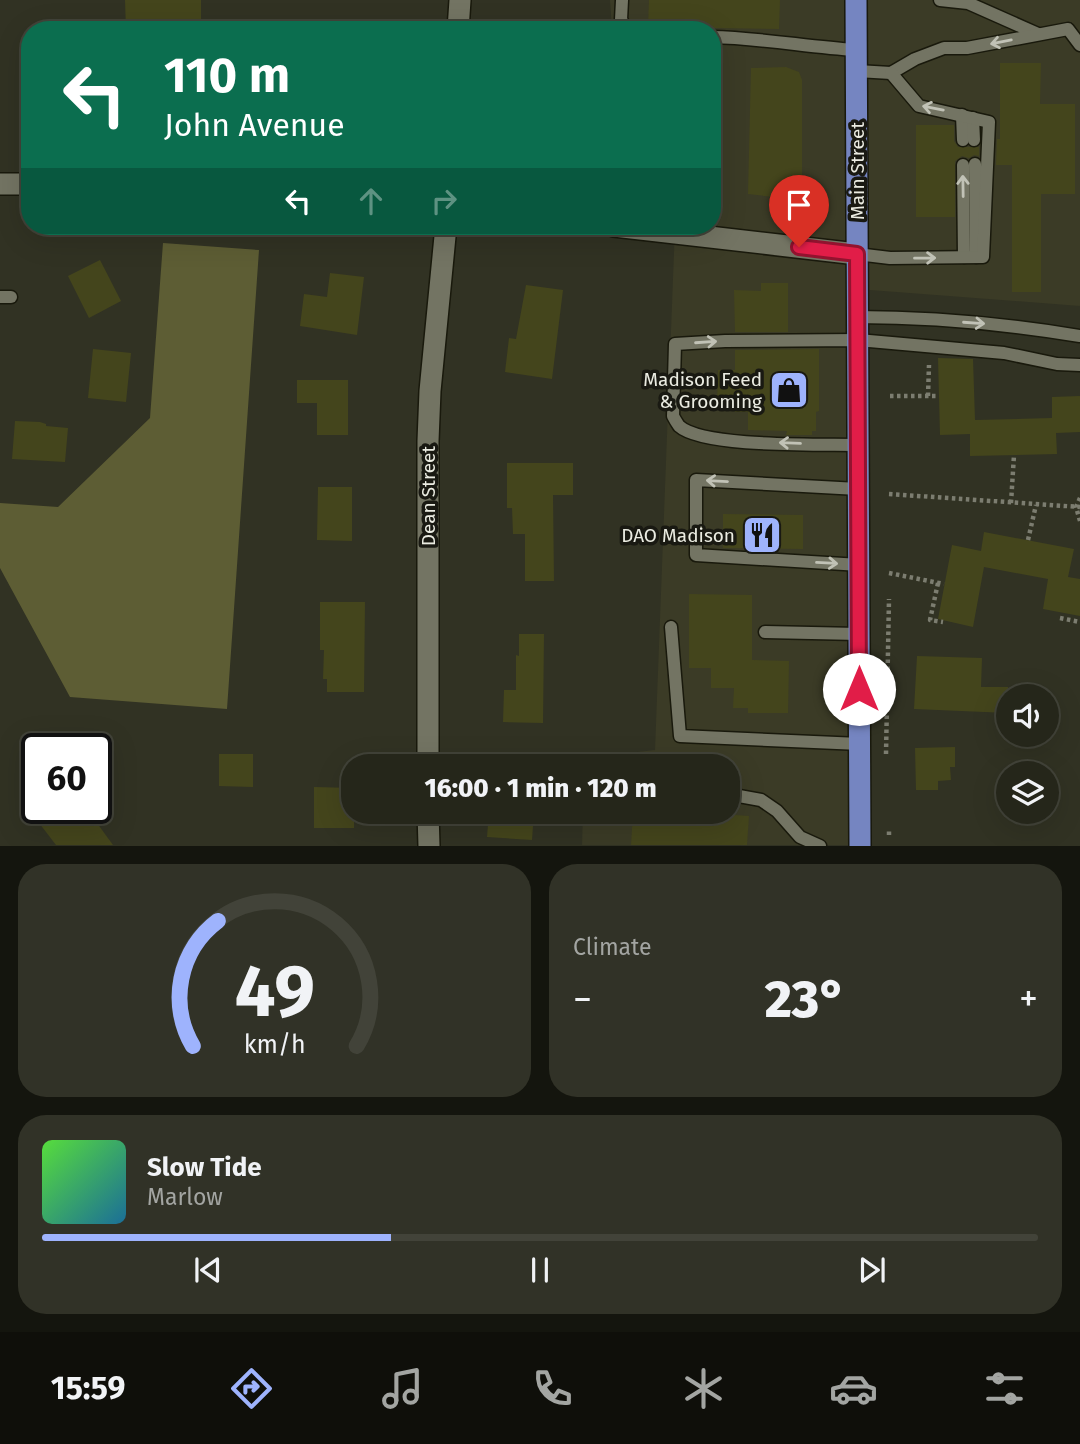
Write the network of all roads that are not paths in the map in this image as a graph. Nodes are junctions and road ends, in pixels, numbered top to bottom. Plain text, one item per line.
1 (460, 0) edge
2 (622, 0) edge
3 (856, 0) edge
4 (940, 0) edge
5 (459, 21) edge
6 (622, 21) edge
7 (1039, 34) junction
8 (721, 37) edge
9 (1080, 45) edge
10 (856, 60) junction
11 (891, 73) junction
12 (968, 117) junction
13 (968, 140) dead end
14 (969, 164) dead end
15 (0, 184) edge
16 (21, 184) edge
17 (445, 235) edge
18 (692, 235) edge
19 (857, 254) junction
20 (970, 257) junction
21 (857, 317) junction
22 (1080, 336) edge
23 (858, 340) junction
24 (1080, 365) edge
25 (858, 445) junction
26 (858, 489) junction
27 (860, 565) junction
28 (671, 627) dead end
29 (765, 632) dead end
30 (858, 634) junction
31 (860, 744) junction
32 (428, 754) edge
33 (740, 796) edge
34 (428, 824) edge
35 (429, 845) edge
36 (820, 845) edge
37 (860, 845) edge

1 - 5 street
2 - 6 lane
3 - 10 main road, Main Street
4 - 7 lane
7 - 9 lane
7 -> 11 lane
8 - 10 lane
10 - 11 lane
10 - 19 main road, Main Street
12 -> 11 lane
12 - 13 lane
12 - 20 lane
20 -> 14 lane
15 - 16 street
17 - 32 street, Dean Street
18 - 19 street
19 -> 20 lane
19 - 21 main road, Main Street
21 -> 22 lane
21 - 23 main road, Main Street
23 - 24 lane
23 - 25 main road, Main Street
25 -> 23 lane
25 - 26 main road, Main Street
26 - 27 main road, Main Street
26 -> 27 lane
27 - 30 main road, Main Street
28 - 31 lane
29 - 30 lane
30 - 31 main road, Main Street
31 - 37 main road, Main Street
33 - 36 lane
34 - 35 street

